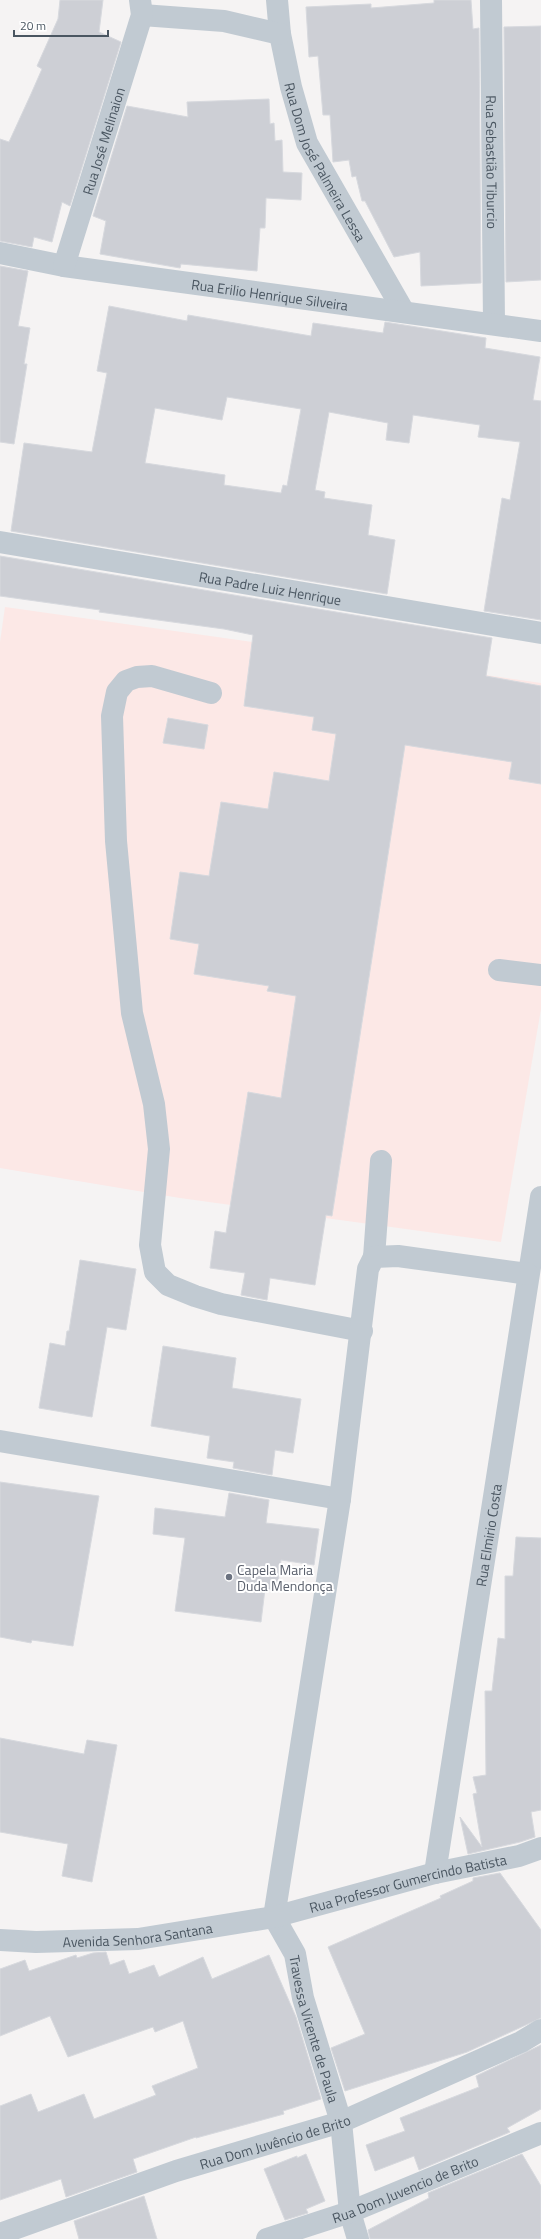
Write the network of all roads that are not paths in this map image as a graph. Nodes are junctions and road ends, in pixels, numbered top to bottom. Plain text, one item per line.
1 (277, 0) edge
2 (491, 0) edge
3 (141, 8) edge
4 (280, 34) junction
5 (0, 253) edge
6 (64, 266) junction
7 (404, 312) junction
8 (494, 324) junction
9 (541, 331) edge
10 (0, 542) edge
11 (541, 633) edge
12 (211, 693) dead end
13 (499, 970) dead end
14 (541, 975) edge
15 (381, 1161) dead end
16 (541, 1197) edge
17 (374, 1257) junction
18 (528, 1274) junction
19 (362, 1331) junction
20 (0, 1441) edge
21 (340, 1499) junction
22 (541, 1848) edge
23 (435, 1873) junction
24 (274, 1917) junction
25 (0, 1940) edge
26 (541, 2030) edge
27 (341, 2122) junction
28 (541, 2132) edge
29 (350, 2212) junction
30 (0, 2234) edge
31 (267, 2239) edge
32 (358, 2239) edge

1 - 4 street, Rua Dom José Palmeira Lessa
2 - 8 street, Rua Sebastião Tiburcio
3 - 4 street
3 - 6 street, Rua José Melinaion
4 - 7 street, Rua Dom José Palmeira Lessa
5 - 6 street, Rua Erilio Henrique Silveira
6 - 7 street, Rua Erilio Henrique Silveira
7 - 8 street, Rua Erilio Henrique Silveira
8 - 9 street, Rua Erilio Henrique Silveira
10 - 11 street, Rua Padre Luiz Henrique
12 - 19 street
13 - 14 street
15 - 17 street
16 - 18 street, Rua Elmirio Costa
17 - 18 street
17 - 19 street
18 - 23 street, Rua Elmirio Costa
19 - 21 street
20 - 21 street
21 - 24 street
22 - 23 street, Rua Professor Gumercindo Batista
23 - 24 street, Rua Professor Gumercindo Batista
24 - 25 street, Avenida Senhora Santana
24 - 27 street, Travessa Vicente de Paula
26 - 27 street, Rua Dom Juvêncio de Brito
27 - 29 street, Travessa Vicente de Paula
27 - 30 street, Rua Dom Juvêncio de Brito
28 - 29 street, Rua Dom Juvencio de Brito
29 - 31 street, Rua Dom Juvencio de Brito
29 - 32 street, Travessa Vicente de Paula

